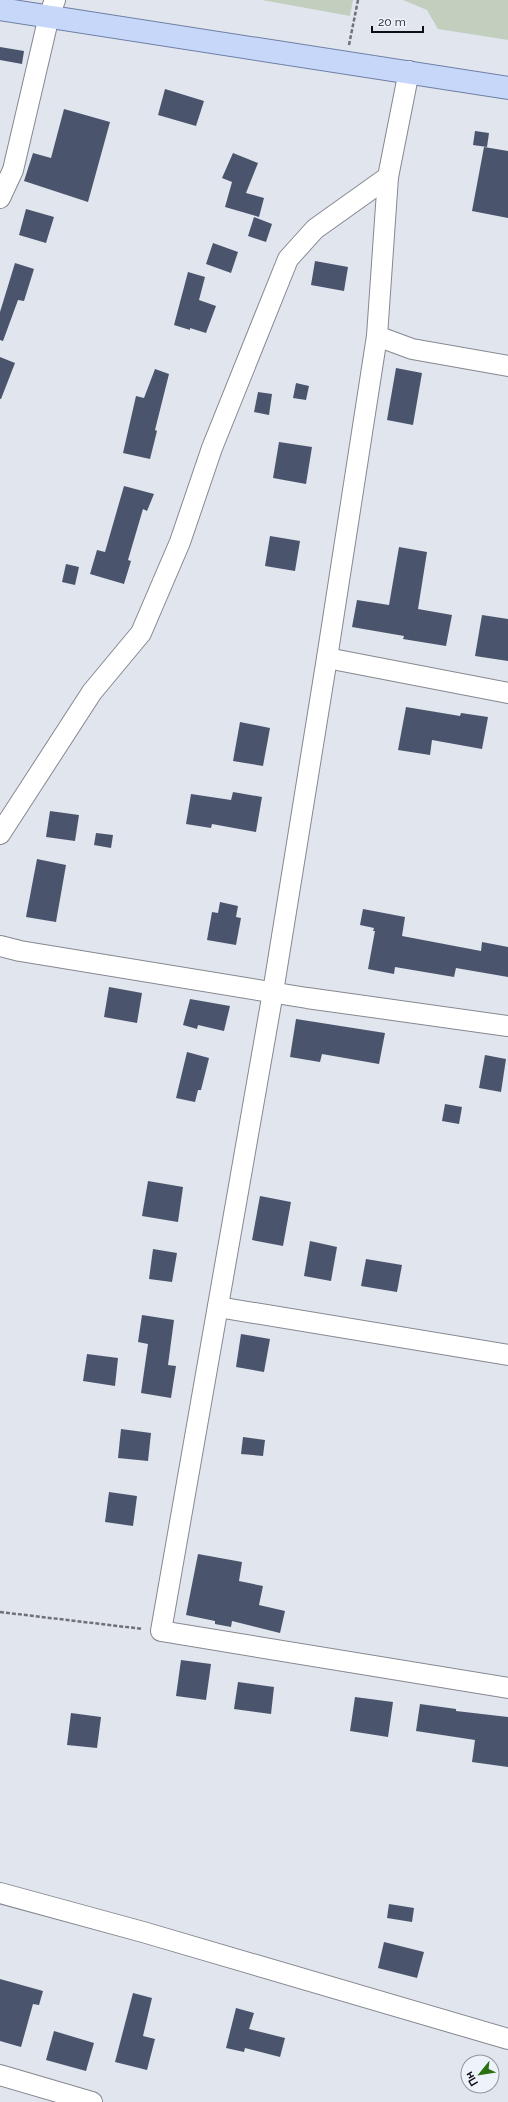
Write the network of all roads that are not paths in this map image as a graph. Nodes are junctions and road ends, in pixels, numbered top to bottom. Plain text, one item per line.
1 (52, 8) edge
2 (0, 9) edge
3 (409, 71) junction
4 (508, 88) edge
5 (388, 177) junction
6 (0, 198) edge
7 (377, 336) junction
8 (508, 366) edge
9 (327, 658) junction
10 (508, 693) edge
11 (0, 834) edge
12 (0, 946) edge
13 (273, 992) junction
14 (508, 1026) edge
15 (218, 1307) junction
16 (508, 1355) edge
17 (508, 1688) edge
18 (0, 1893) edge
19 (508, 2039) edge
20 (0, 2075) edge
21 (92, 2102) edge

1 - 2 main road
1 - 3 main road
1 - 6 street
3 - 4 main road
3 - 5 street
5 - 7 street
5 - 11 street
7 - 8 street
7 - 9 street
9 - 10 street
9 - 13 street
12 - 13 street
13 - 14 street
13 - 15 street
15 - 16 street
15 - 17 street
18 - 19 street
20 - 21 street

